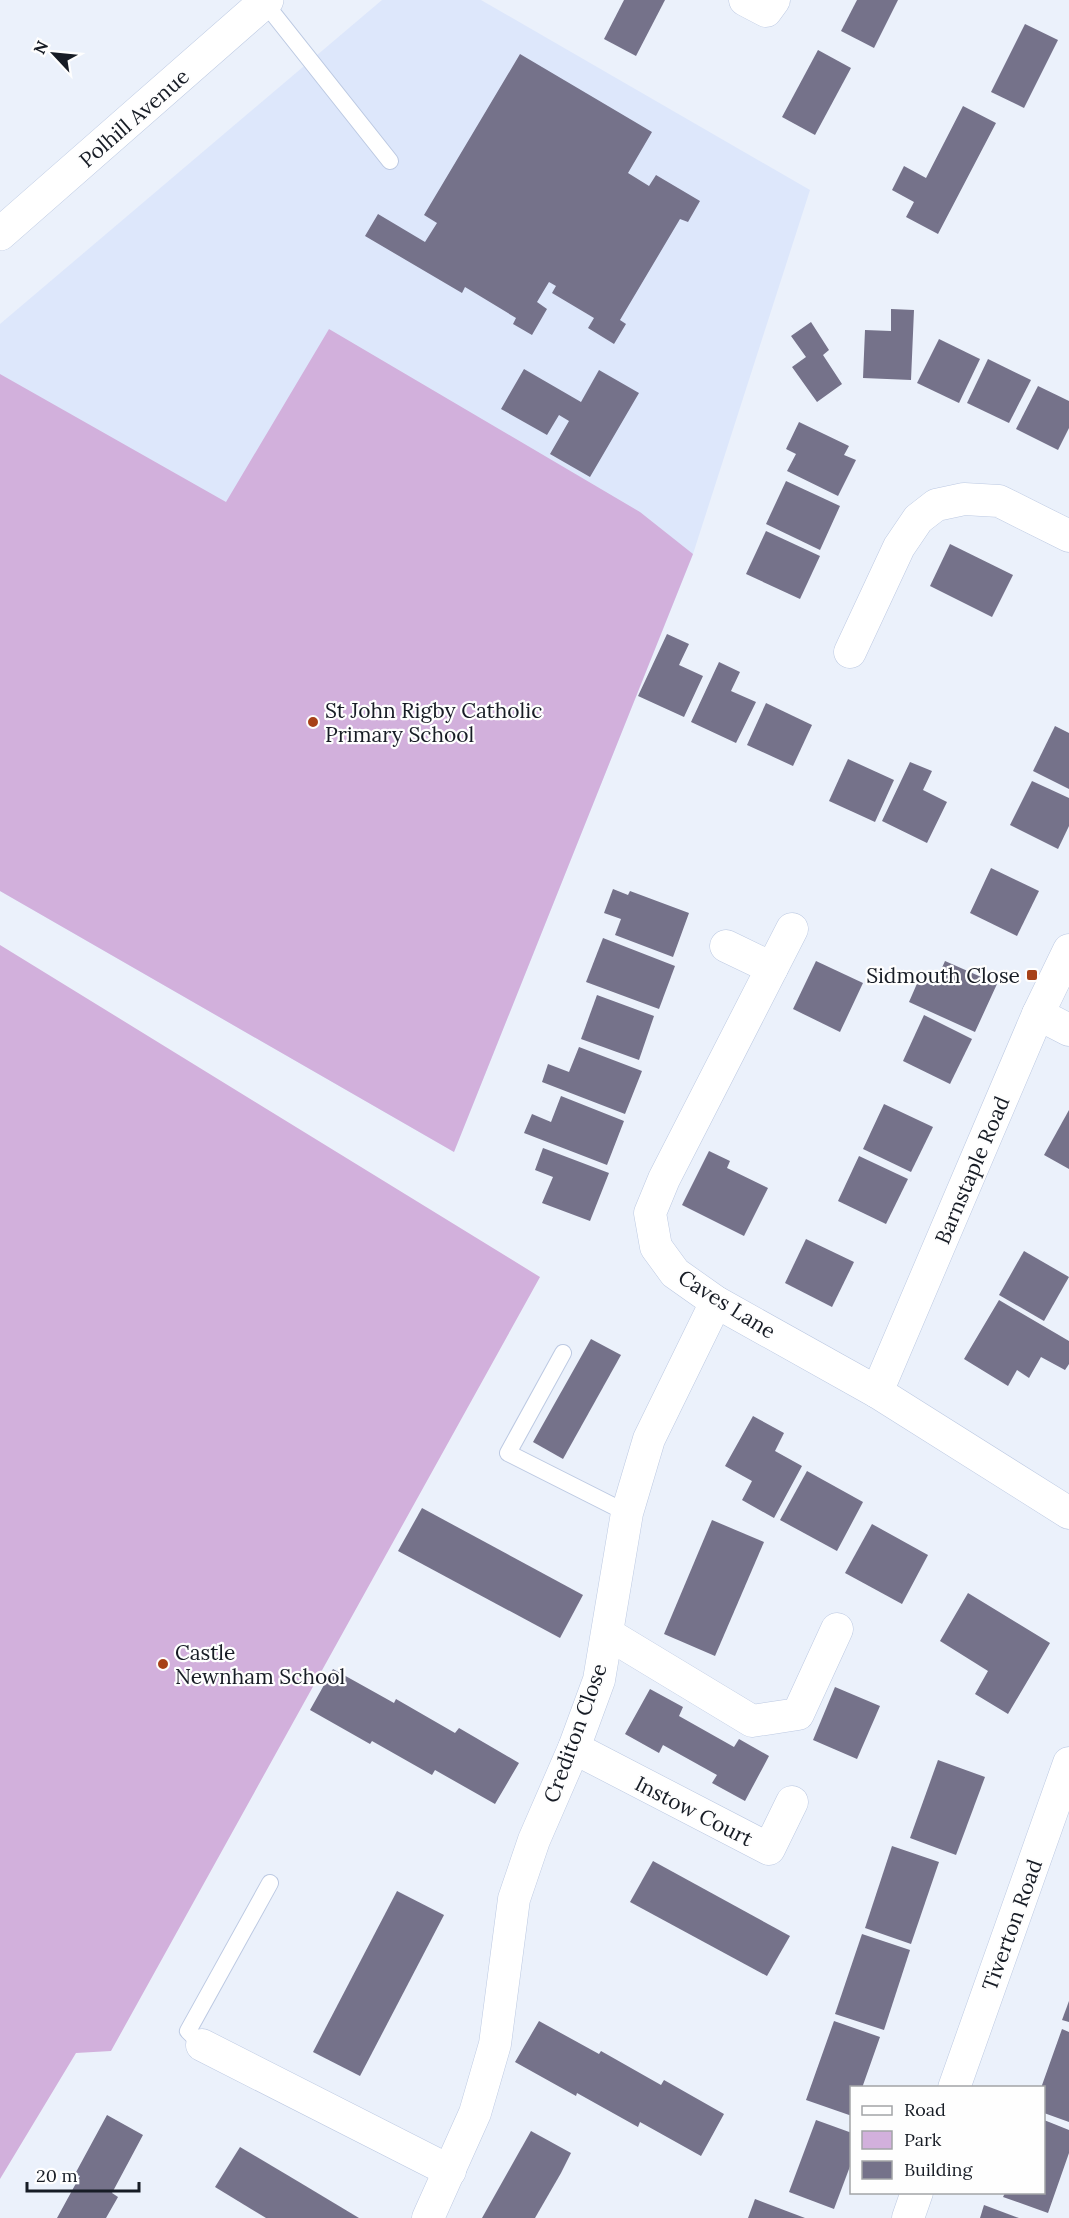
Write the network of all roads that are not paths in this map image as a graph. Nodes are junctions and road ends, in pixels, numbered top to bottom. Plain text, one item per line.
1 (745, 0) edge
2 (774, 0) edge
3 (266, 1) edge
4 (390, 161) dead end
5 (0, 234) edge
6 (1069, 536) edge
7 (850, 652) dead end
8 (792, 929) dead end
9 (726, 946) dead end
10 (1069, 950) edge
11 (772, 969) junction
12 (1038, 1014) junction
13 (1069, 1030) edge
14 (716, 1302) junction
15 (563, 1353) dead end
16 (877, 1392) junction
17 (627, 1513) junction
18 (1069, 1513) edge
19 (837, 1629) dead end
20 (608, 1634) junction
21 (574, 1748) junction
22 (1069, 1763) edge
23 (792, 1803) dead end
24 (270, 1883) dead end
25 (202, 2045) joint
26 (955, 2086) edge
27 (450, 2171) junction
28 (917, 2194) edge
29 (428, 2218) edge
30 (908, 2218) edge

1 - 2 street
3 - 4 lane
3 - 5 street, Polhill Avenue
6 - 7 street
8 - 11 street, Caves Lane
9 - 11 street
10 - 12 street, Barnstaple Road
11 - 14 street, Caves Lane
12 - 13 street
12 - 16 street, Barnstaple Road
14 - 16 street, Caves Lane
14 - 17 street, Crediton Close
15 - 17 lane
16 - 18 street, Caves Lane
17 - 20 street, Crediton Close
19 - 20 street
20 - 21 street, Crediton Close
21 - 23 street, Instow Court
21 - 27 street, Crediton Close
22 - 26 street, Tiverton Road
24 - 25 lane
25 - 27 street
27 - 29 street, Crediton Close
28 - 30 street

